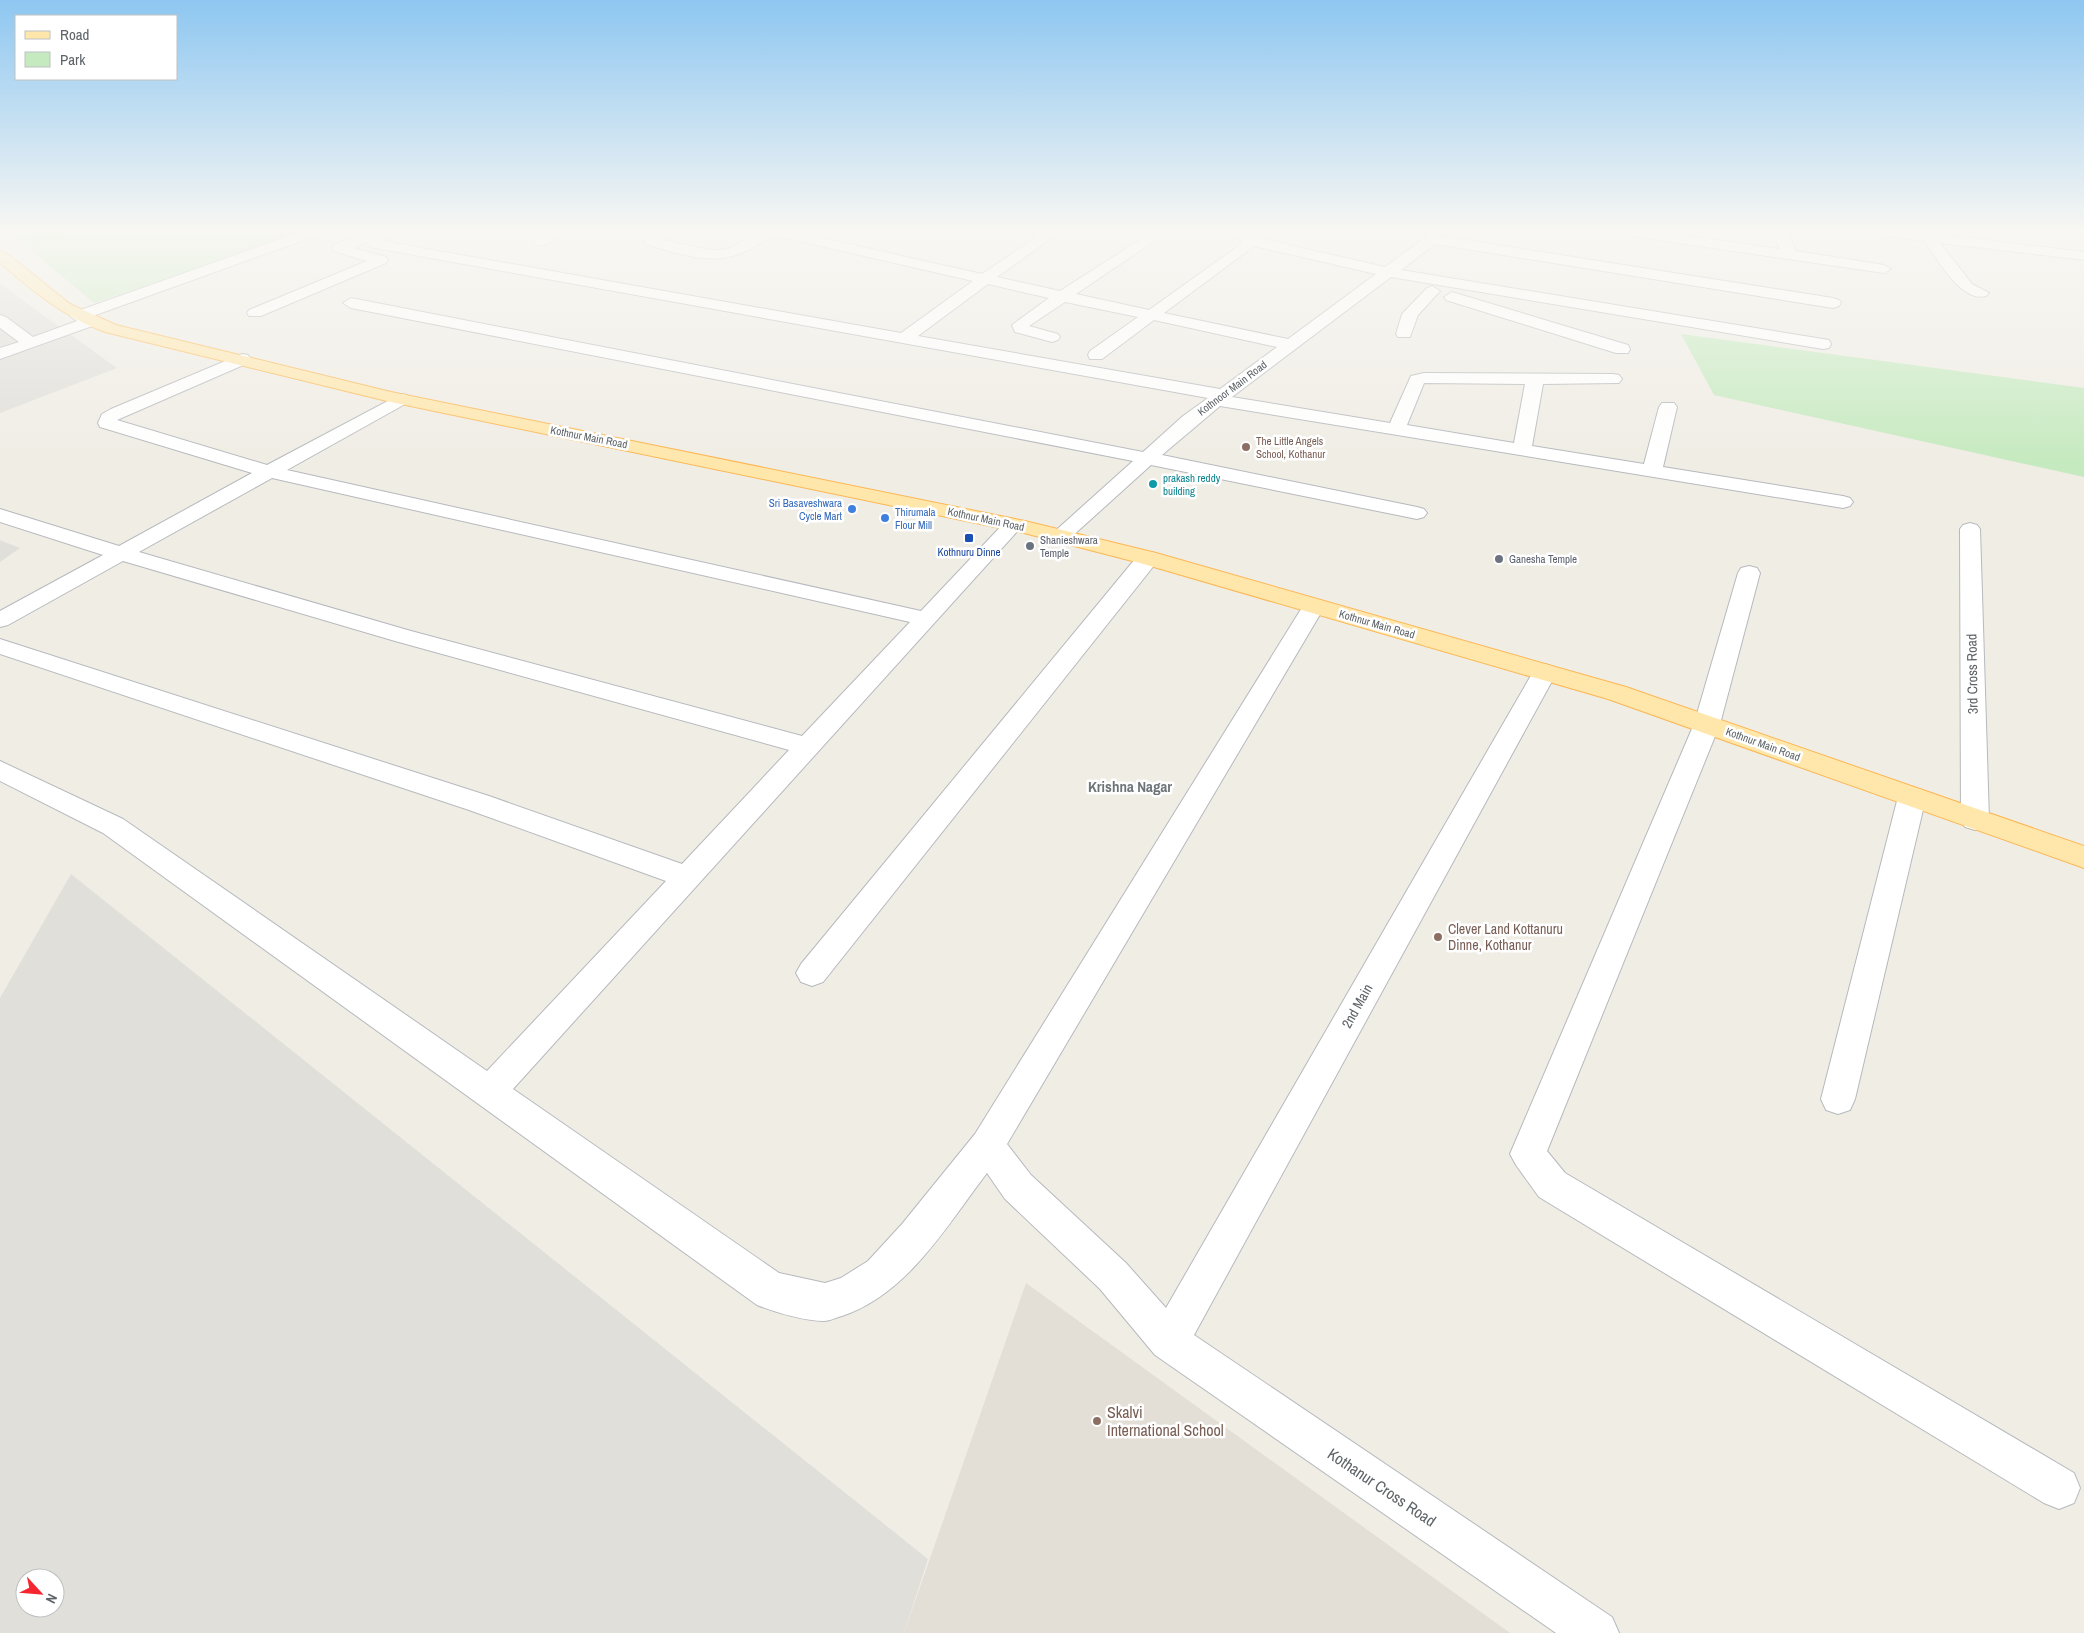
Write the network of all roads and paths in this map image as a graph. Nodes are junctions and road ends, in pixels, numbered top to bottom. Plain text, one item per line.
1 (67, 308) edge
2 (112, 308) edge
3 (266, 308) edge
4 (377, 308) edge
5 (737, 308) edge
6 (945, 308) edge
7 (1044, 308) edge
8 (1121, 308) edge
9 (1163, 308) edge
10 (1338, 308) edge
11 (1416, 308) edge
12 (1488, 308) edge
13 (1595, 308) edge
14 (255, 313) dead end
15 (1154, 315) junction
16 (84, 319) junction
17 (0, 320) edge
18 (1404, 334) dead end
19 (1052, 337) dead end
20 (905, 338) junction
21 (30, 343) junction
22 (1290, 344) junction
23 (1823, 344) dead end
24 (1622, 349) dead end
25 (0, 354) edge
26 (1096, 355) dead end
27 (242, 359) junction
28 (1536, 378) junction
29 (1613, 379) dead end
30 (1220, 397) junction
31 (401, 399) junction
32 (1668, 407) dead end
33 (1396, 429) junction
34 (1522, 450) junction
35 (1146, 458) junction
36 (1652, 471) junction
37 (270, 472) junction
38 (1843, 502) dead end
39 (1417, 514) dead end
40 (0, 515) edge
41 (1013, 525) junction
42 (1970, 529) dead end
43 (1061, 536) junction
44 (121, 554) junction
45 (1148, 558) junction
46 (1748, 573) dead end
47 (1314, 606) junction
48 (926, 619) junction
49 (0, 620) edge
50 (0, 646) edge
51 (1545, 672) junction
52 (1707, 724) junction
53 (809, 746) junction
54 (0, 770) edge
55 (1912, 797) junction
56 (1974, 820) junction
57 (2084, 857) edge
58 (688, 877) junction
59 (812, 973) dead end
60 (489, 1092) junction
61 (1838, 1099) dead end
62 (987, 1145) junction
63 (1168, 1340) junction
64 (2059, 1488) dead end
65 (1596, 1633) edge

1 - 16 main road, Kothnur Main Road
2 - 16 street
3 - 14 street
4 - 35 street
5 - 20 street
6 - 20 street
7 - 19 street
8 - 15 street
9 - 15 street
10 - 22 street, Kothnoor Main Road
11 - 18 street
12 - 24 street
13 - 23 street
15 - 22 street
15 - 26 street
16 - 21 street
16 - 27 main road, Kothnur Main Road
17 - 21 street
20 - 30 street
21 - 25 street
22 - 30 street, Kothnoor Main Road
27 - 31 main road, Kothnur Main Road
27 - 37 street
28 - 29 street
28 - 33 street
28 - 34 street
30 - 33 street
30 - 35 street, Kothnoor Main Road
31 - 37 street
31 - 41 main road, Kothnur Main Road
32 - 36 street
33 - 34 street
34 - 36 street
35 - 39 street
35 - 43 street, Kothnoor Main Road
36 - 38 street
37 - 44 street
37 - 48 street
40 - 44 street
41 - 43 main road, Kothnur Main Road
41 - 48 street
42 - 56 street, 3rd Cross Road
43 - 45 main road, Kothnur Main Road
44 - 49 street
44 - 53 street
45 - 47 main road, Kothnur Main Road
45 - 59 street
46 - 52 street
47 - 51 main road, Kothnur Main Road
47 - 62 street
48 - 53 street
50 - 58 street
51 - 52 main road, Kothnur Main Road
51 - 63 street, 2nd Main
52 - 55 main road, Kothnur Main Road
52 - 64 street
53 - 58 street
54 - 60 street
55 - 56 main road, Kothnur Main Road
55 - 61 street
56 - 57 main road, Kothnur Main Road
58 - 60 street
60 - 62 street
62 - 63 street, Kothanur Cross Road
63 - 65 street, Kothanur Cross Road

